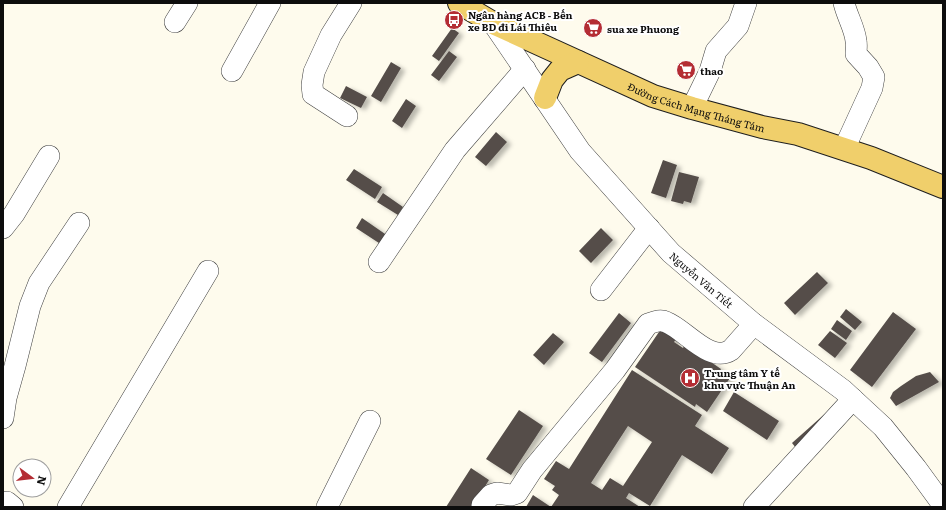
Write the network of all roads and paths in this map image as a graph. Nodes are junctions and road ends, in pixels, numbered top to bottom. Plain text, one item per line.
1 (187, 3) edge
2 (270, 3) edge
3 (351, 3) edge
4 (459, 3) edge
5 (746, 3) edge
6 (844, 3) edge
7 (175, 22) dead end
8 (493, 23) junction
9 (578, 62) junction
10 (525, 69) junction
11 (232, 71) dead end
12 (545, 98) junction
13 (692, 108) junction
14 (347, 116) dead end
15 (844, 149) junction
16 (49, 156) dead end
17 (943, 187) edge
18 (79, 223) dead end
19 (3, 228) edge
20 (649, 228) junction
21 (379, 262) dead end
22 (208, 271) dead end
23 (601, 290) dead end
24 (754, 324) junction
25 (853, 399) junction
26 (3, 418) edge
27 (370, 421) dead end
28 (3, 503) edge
29 (482, 505) dead end
30 (943, 505) edge
31 (13, 507) edge
32 (68, 507) edge
33 (327, 507) edge
34 (754, 507) edge

1 - 7 street
2 - 11 street
3 - 14 street
4 - 8 main road, Đường Cách Mạng Tháng Tám
5 - 13 street
6 - 15 street
8 - 9 main road, Đường Cách Mạng Tháng Tám
8 - 10 street, Nguyễn Văn Tiết
9 - 12 main road
9 - 13 main road, Đường Cách Mạng Tháng Tám
10 - 12 street, Nguyễn Văn Tiết
10 - 21 street
12 - 20 street, Nguyễn Văn Tiết
13 - 15 main road, Đường Cách Mạng Tháng Tám
15 - 17 main road, Đường Cách Mạng Tháng Tám
16 - 19 street
18 - 26 street
20 - 23 street
20 - 24 street, Nguyễn Văn Tiết
22 - 32 street
24 - 25 street, Nguyễn Văn Tiết
24 - 29 street
25 - 30 street, Nguyễn Văn Tiết
25 - 34 street
27 - 33 street
28 - 31 street

